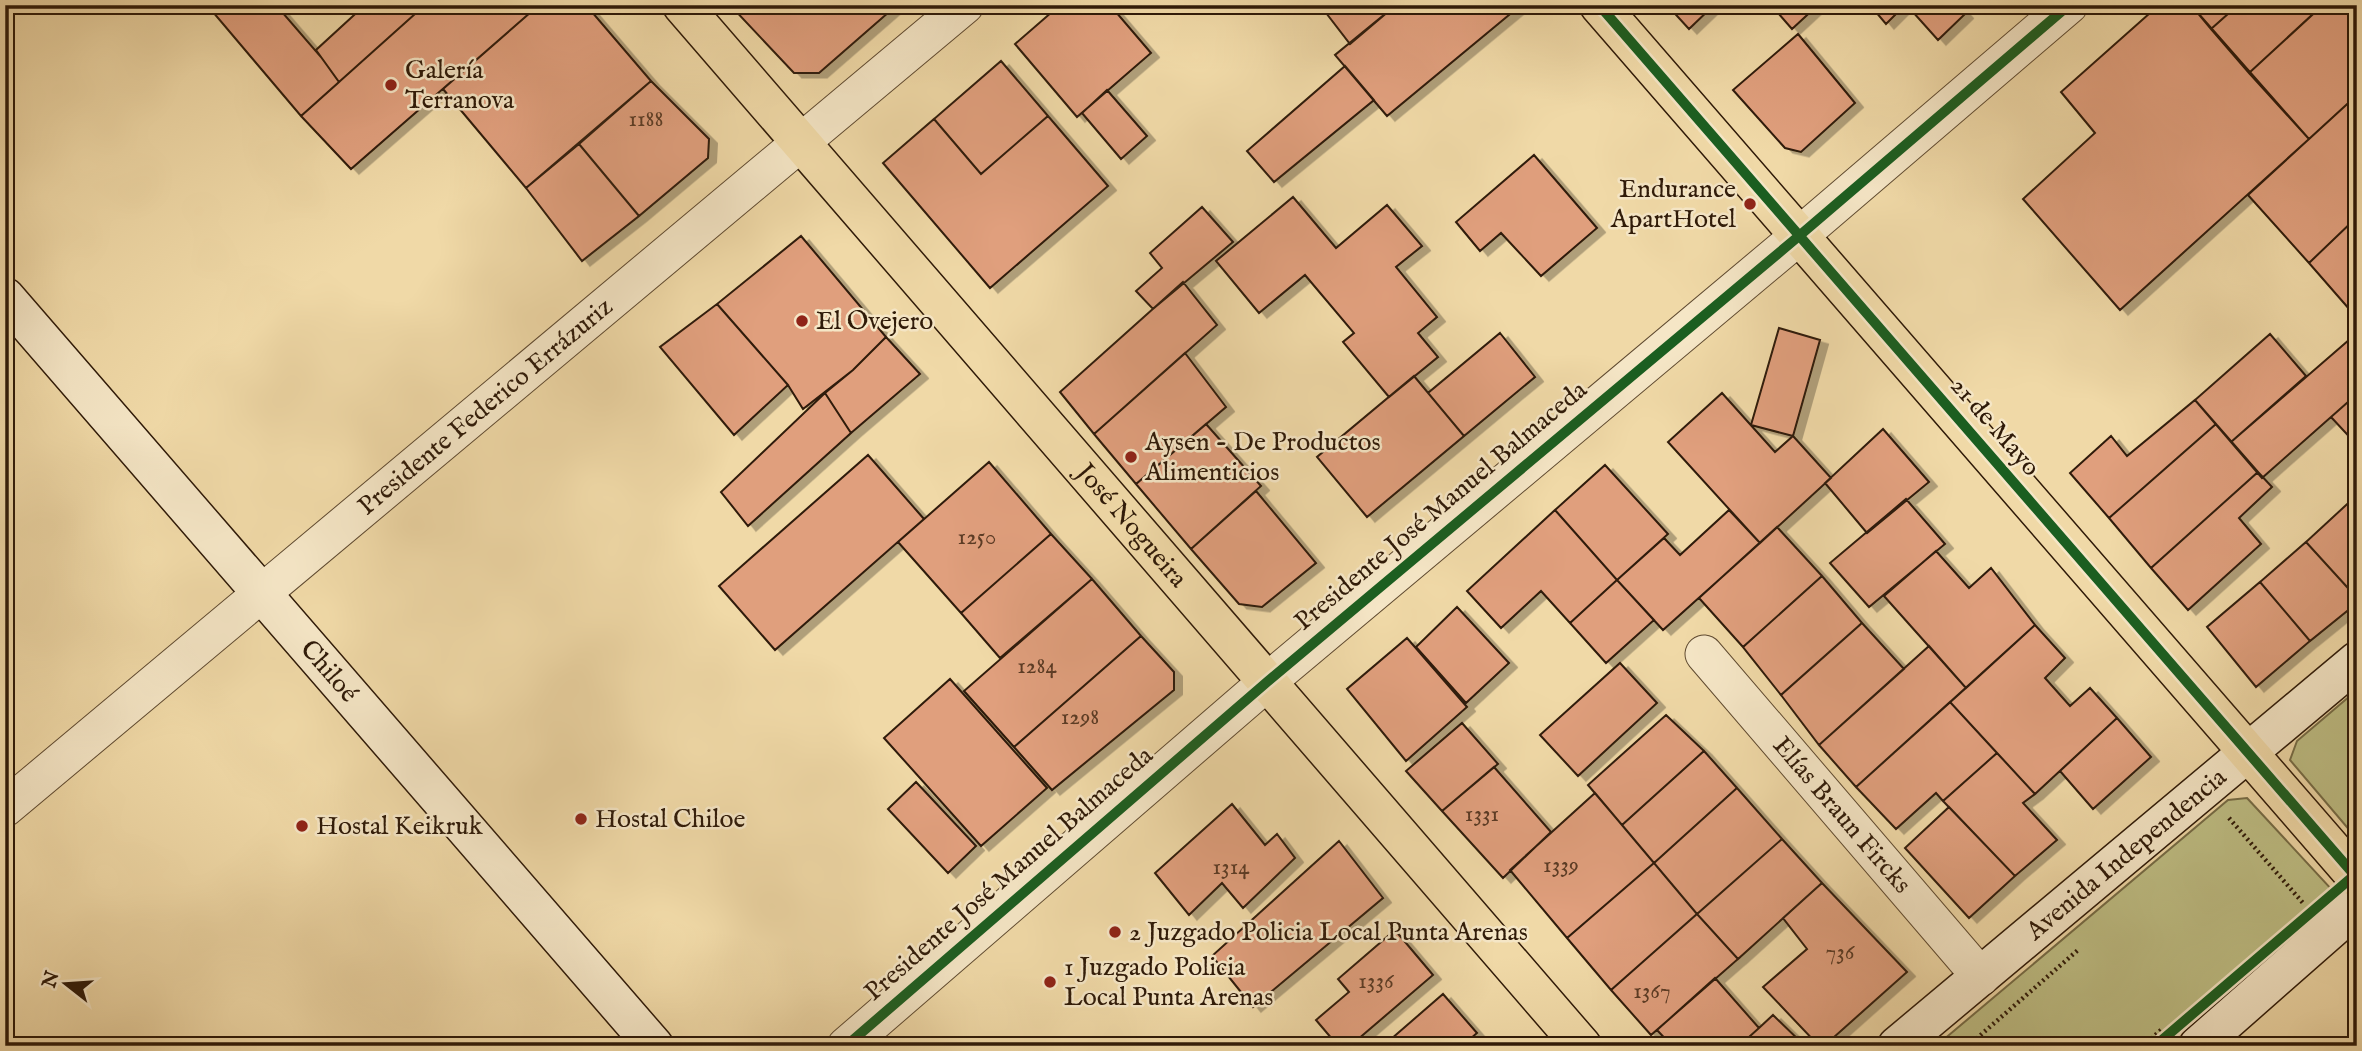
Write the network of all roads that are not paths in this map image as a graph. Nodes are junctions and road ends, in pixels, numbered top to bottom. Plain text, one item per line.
1 (682, 5) edge
2 (965, 5) edge
3 (1599, 5) edge
4 (2069, 5) edge
5 (801, 143) junction
6 (1799, 236) junction
7 (5, 297) edge
8 (262, 593) junction
9 (1704, 654) dead end
10 (2357, 661) edge
11 (1266, 682) junction
12 (2248, 754) junction
13 (5, 808) edge
14 (2357, 878) edge
15 (2357, 906) edge
16 (1980, 976) junction
17 (2187, 1037) edge
18 (654, 1046) edge
19 (846, 1046) edge
20 (1582, 1046) edge
21 (1897, 1046) edge

1 - 5 main road, José Nogueira
2 - 5 street, Presidente Federico Errázuriz
3 - 6 main road, 21 de Mayo
4 - 6 street, Presidente José Manuel Balmaceda
5 - 8 street, Presidente Federico Errázuriz
5 - 11 main road, José Nogueira
6 - 11 street, Presidente José Manuel Balmaceda
6 - 12 main road, 21 de Mayo
7 - 8 street, Chiloé
8 - 13 street, Presidente Federico Errázuriz
8 - 18 street, Chiloé
9 - 16 street, Elías Braun Fircks
10 - 12 street, Avenida Independencia
11 - 19 street, Presidente José Manuel Balmaceda
11 - 20 main road, José Nogueira
12 - 14 main road, 21 de Mayo
12 - 16 street, Avenida Independencia
15 - 17 street
16 - 21 street, Avenida Independencia

